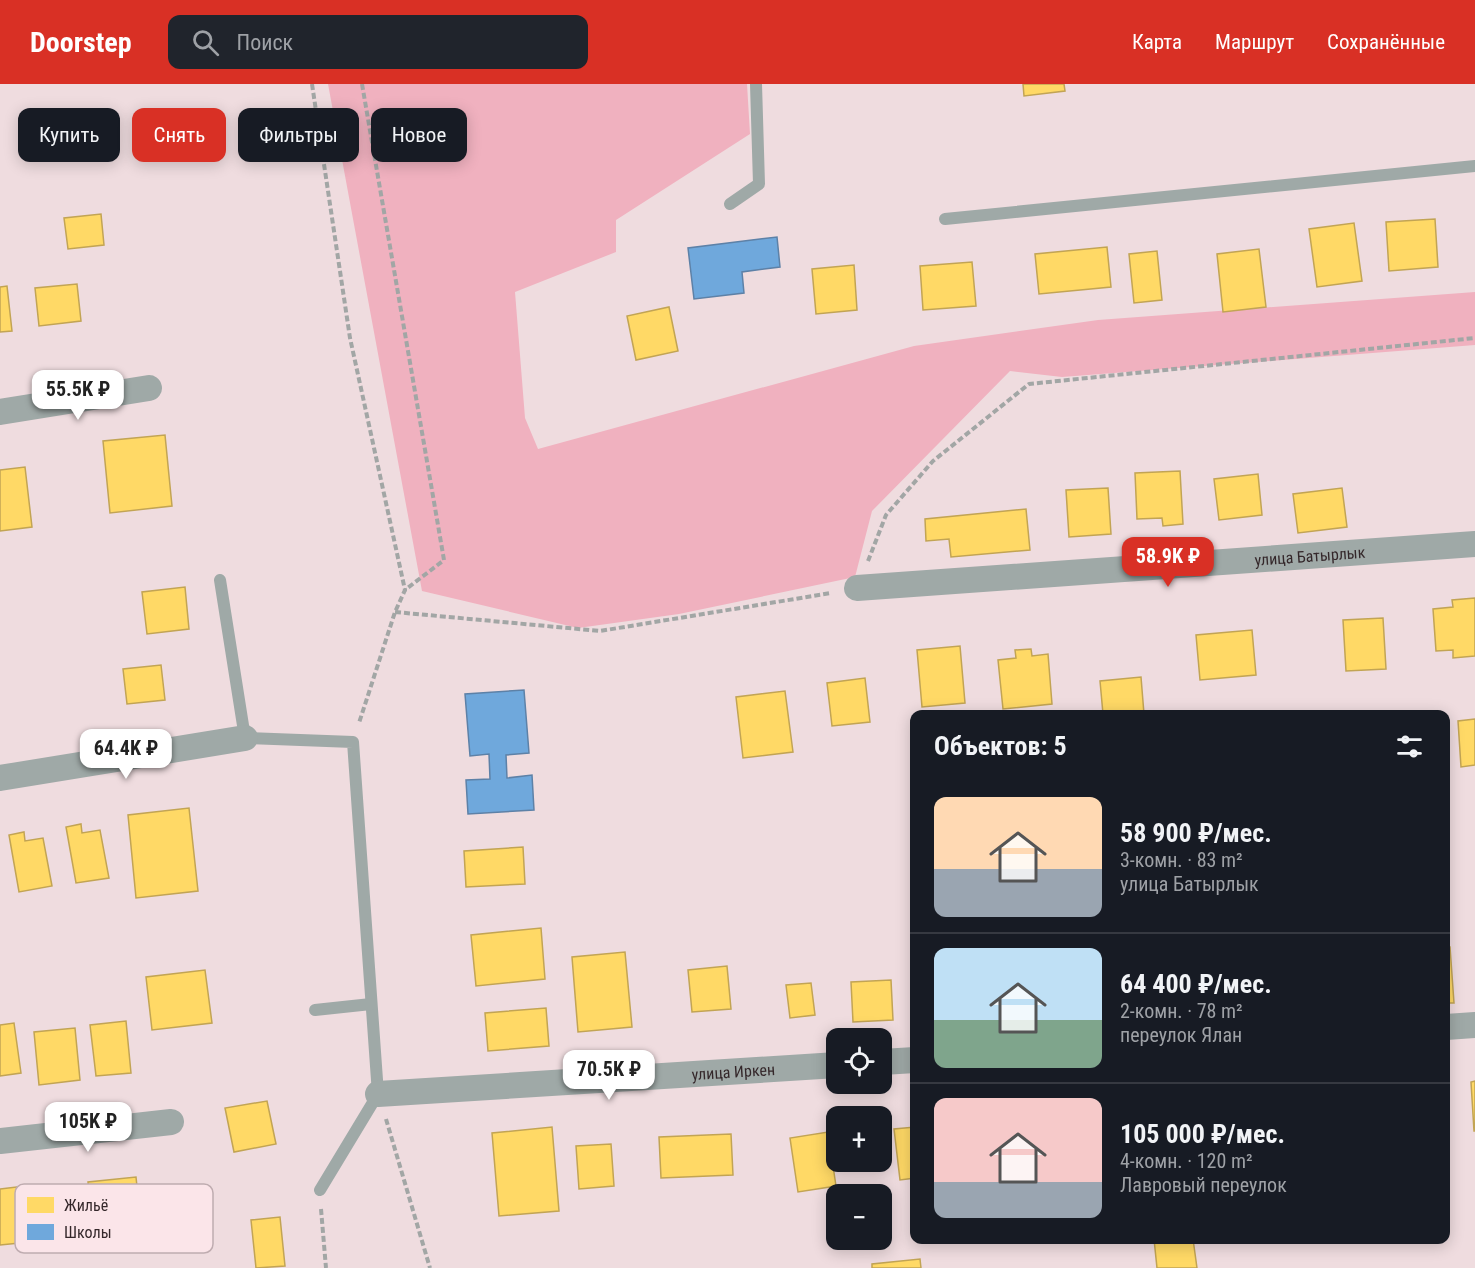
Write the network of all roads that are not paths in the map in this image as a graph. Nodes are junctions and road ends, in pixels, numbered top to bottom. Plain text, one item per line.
1 (756, 84) edge
2 (1475, 166) edge
3 (730, 204) dead end
4 (945, 219) dead end
5 (149, 388) dead end
6 (0, 412) edge
7 (1475, 544) edge
8 (219, 580) dead end
9 (857, 588) road end
10 (245, 738) junction
11 (0, 778) edge
12 (371, 1004) junction
13 (315, 1010) dead end
14 (1475, 1025) edge
15 (1450, 1027) edge
16 (910, 1060) edge
17 (892, 1061) edge
18 (826, 1066) edge
19 (378, 1094) junction
20 (171, 1122) dead end
21 (0, 1142) edge
22 (320, 1190) road end

1 - 3 lane
2 - 4 lane
5 - 6 street
7 - 9 street, улица Батырлык
8 - 10 lane
10 - 11 street
10 - 12 lane
12 - 13 lane
12 - 19 lane
14 - 15 street
16 - 17 street
18 - 19 street, улица Иркен
19 - 22 lane
20 - 21 street

